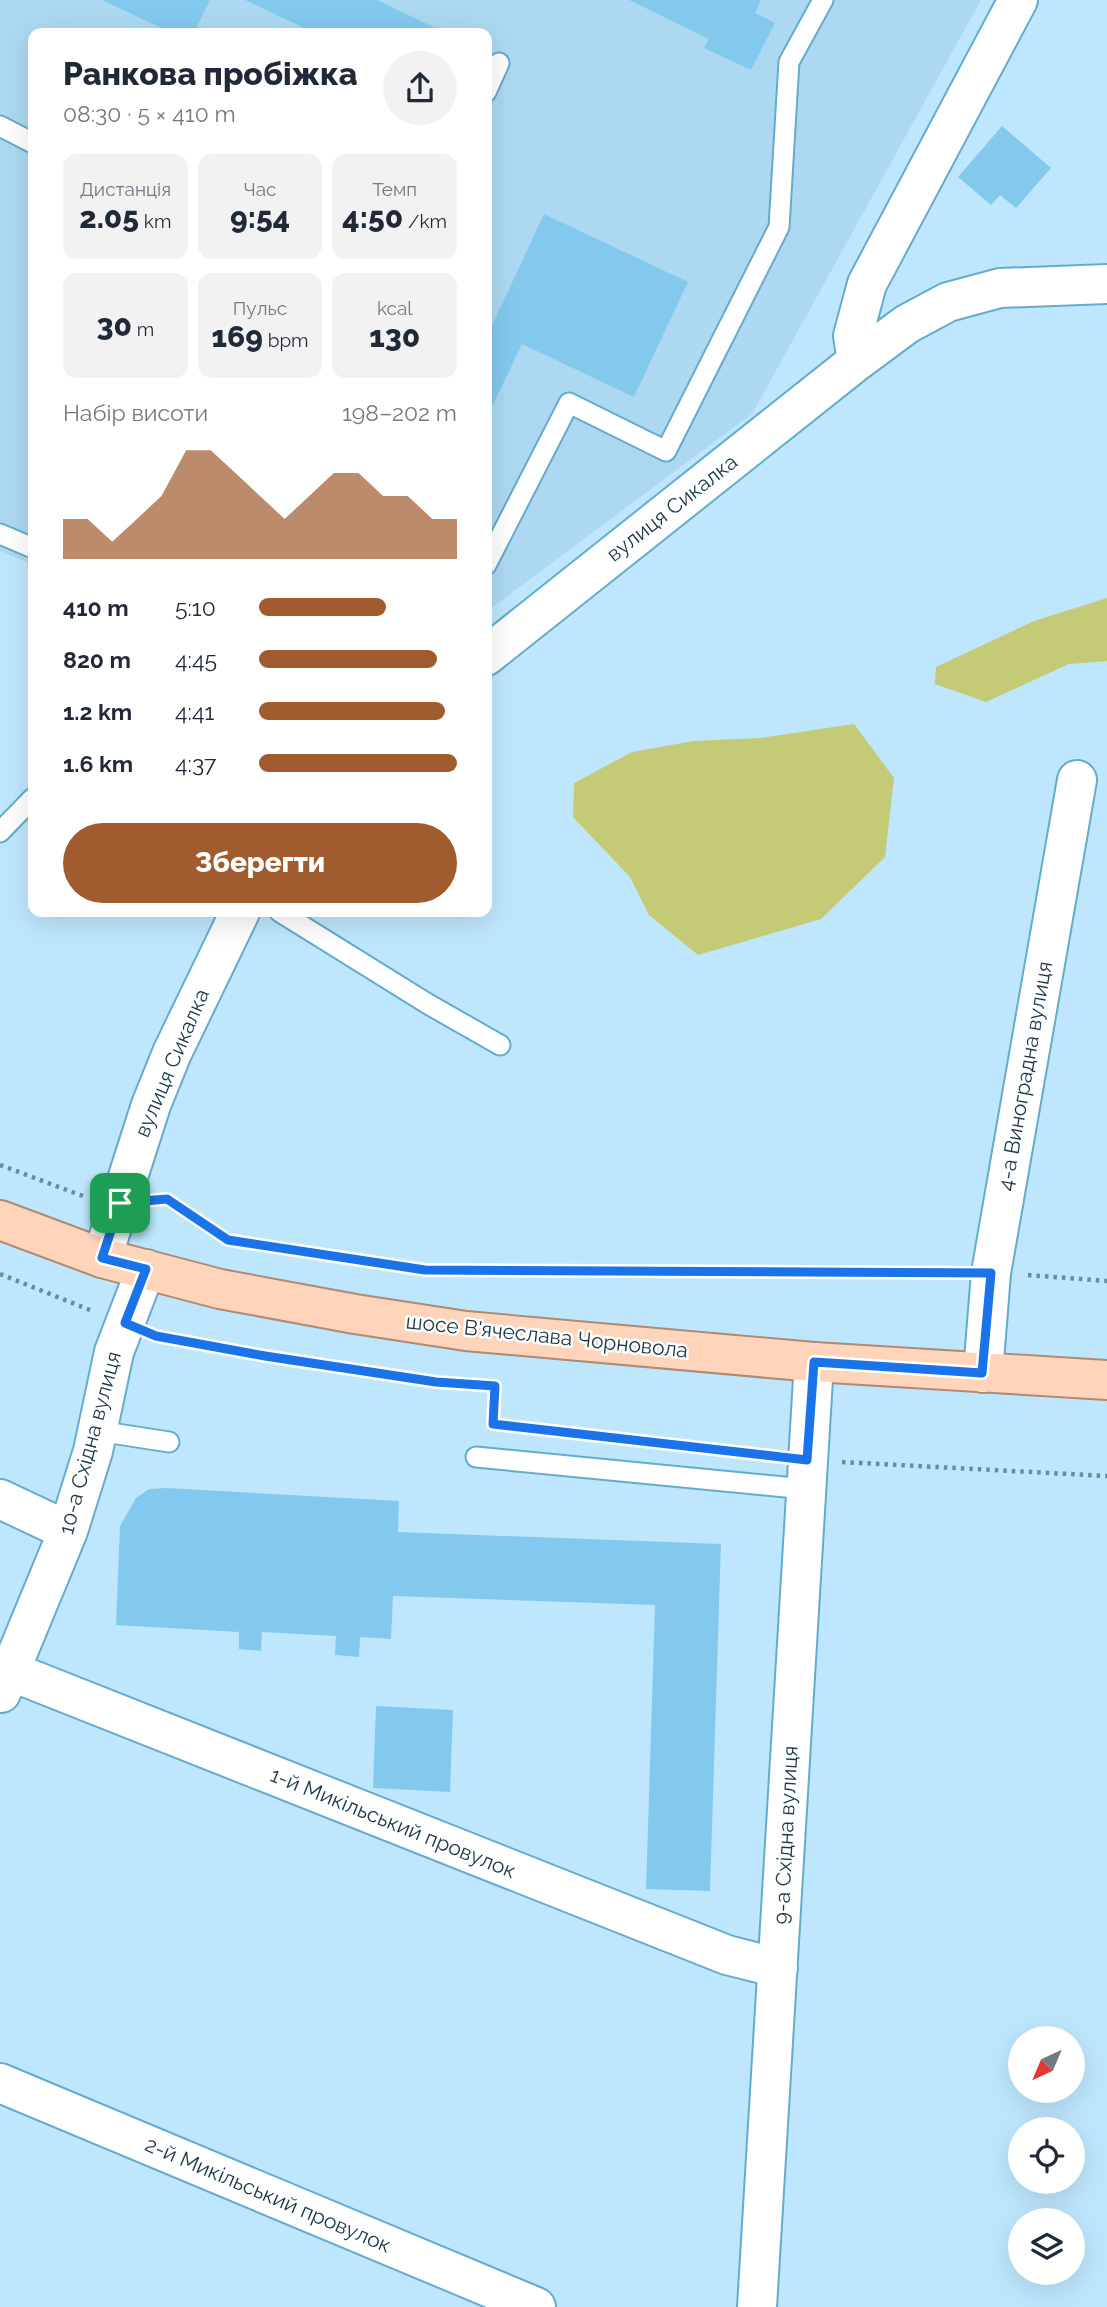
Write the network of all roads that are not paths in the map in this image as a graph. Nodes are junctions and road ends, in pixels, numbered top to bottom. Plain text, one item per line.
1 (823, 0) edge
2 (1018, 0) edge
3 (499, 63) dead end
4 (492, 79) edge
5 (2, 131) edge
6 (28, 141) edge
7 (1107, 284) edge
8 (857, 361) junction
9 (0, 534) edge
10 (28, 546) edge
11 (492, 553) edge
12 (492, 651) edge
13 (1077, 780) dead end
14 (28, 803) edge
15 (0, 832) edge
16 (238, 917) edge
17 (288, 917) edge
18 (500, 1045) dead end
19 (0, 1220) edge
20 (102, 1258) junction
21 (146, 1269) junction
22 (814, 1362) junction
23 (982, 1373) junction
24 (1107, 1380) edge
25 (97, 1431) junction
26 (169, 1443) dead end
27 (476, 1457) dead end
28 (806, 1475) junction
29 (0, 1499) edge
30 (68, 1531) junction
31 (5, 1683) edge
32 (778, 1969) junction
33 (0, 2083) edge
34 (536, 2307) edge
35 (757, 2307) edge

1 - 11 lane
2 - 8 street
3 - 4 lane
5 - 6 lane
7 - 8 street, вулиця Сикалка
8 - 12 street, вулиця Сикалка
9 - 10 lane
13 - 23 street, 4-а Виноградна вулиця
14 - 15 lane
16 - 20 street, вулиця Сикалка
17 - 18 lane
19 - 20 main road, шосе В'ячеслава Чорновола
20 - 21 main road, шосе В'ячеслава Чорновола
21 - 22 main road, шосе В'ячеслава Чорновола
21 - 25 street, 10-а Східна вулиця
22 - 23 main road, шосе В'ячеслава Чорновола
22 - 28 street, 9-а Східна вулиця
23 - 24 main road, шосе В'ячеслава Чорновола
25 - 26 lane
25 - 30 street, 10-а Східна вулиця
27 - 28 lane
28 - 32 street, 9-а Східна вулиця
29 - 30 street
30 - 31 street, 10-а Східна вулиця
31 - 32 street, 1-й Микільський провулок
32 - 35 street, 9-а Східна вулиця
33 - 34 street, 2-й Микільський провулок

